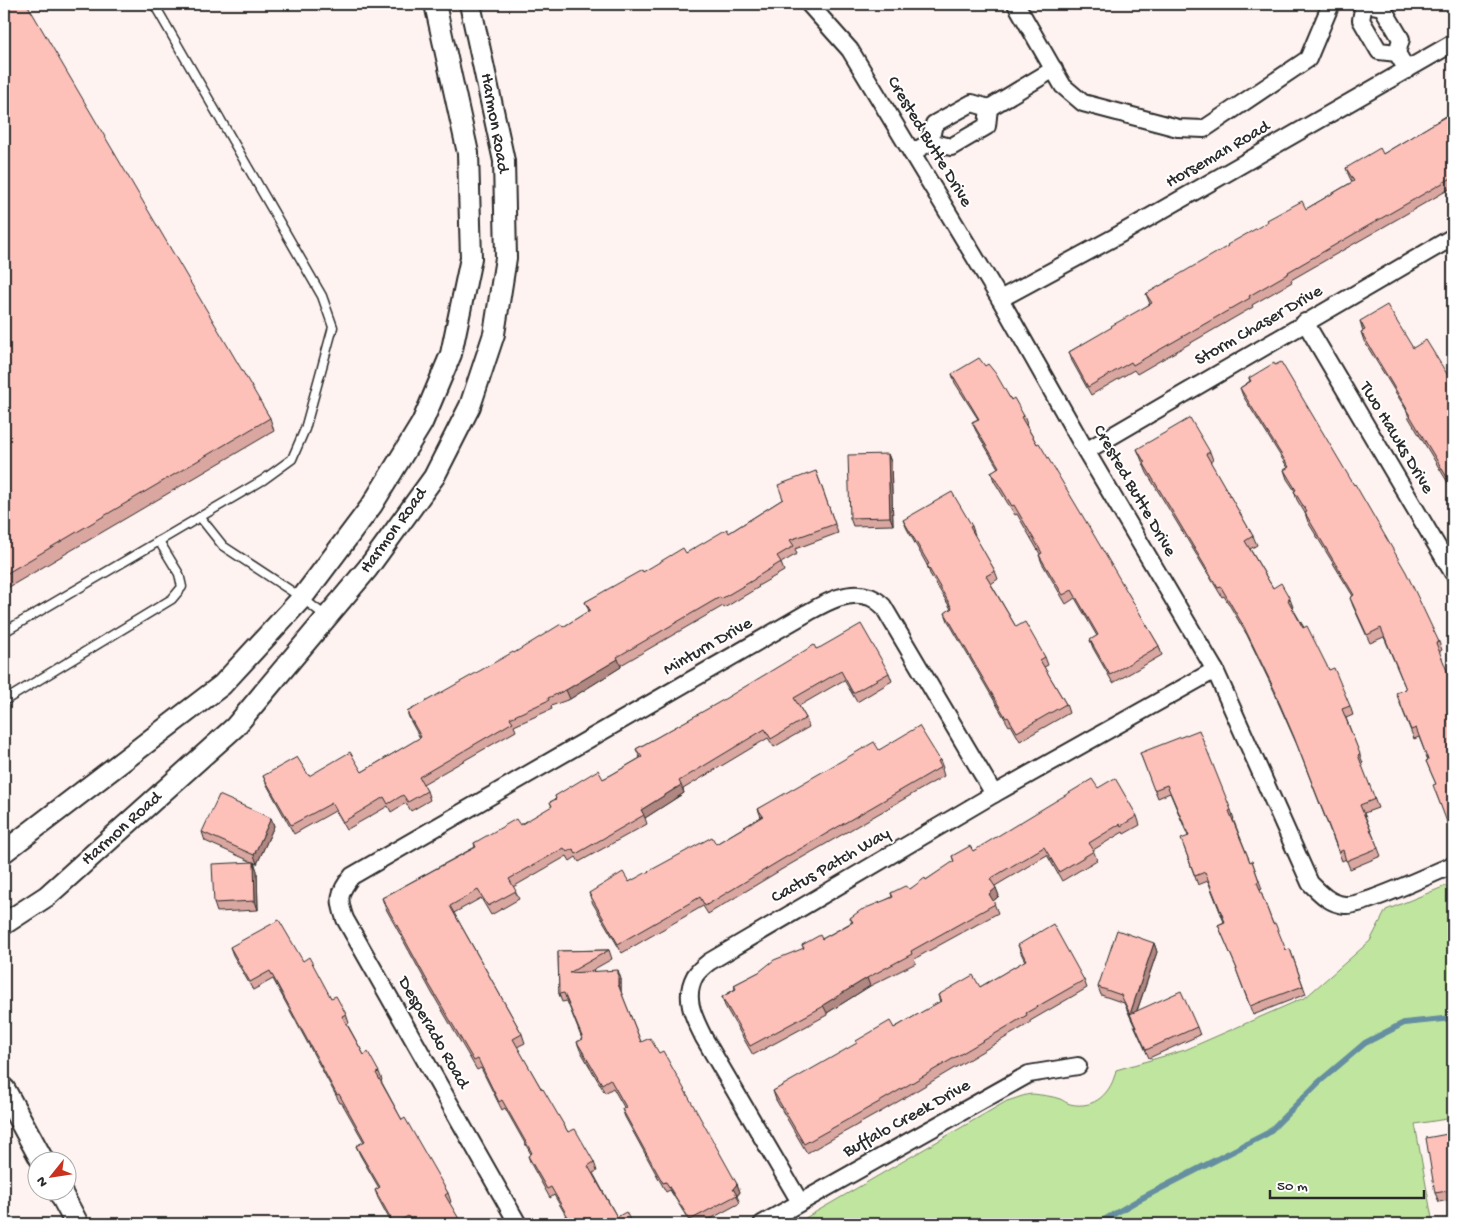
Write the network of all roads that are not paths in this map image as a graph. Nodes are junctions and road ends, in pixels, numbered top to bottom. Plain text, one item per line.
1 (154, 4) edge
2 (435, 4) edge
3 (470, 4) edge
4 (809, 4) edge
5 (1016, 4) edge
6 (1331, 4) edge
7 (1365, 4) edge
8 (1453, 43) edge
9 (1397, 53) junction
10 (1054, 69) junction
11 (1407, 70) junction
12 (989, 108) junction
13 (930, 142) junction
14 (912, 153) junction
15 (1453, 237) edge
16 (1000, 299) junction
17 (1305, 322) junction
18 (1086, 451) junction
19 (200, 517) junction
20 (159, 541) junction
21 (1453, 573) edge
22 (302, 598) junction
23 (328, 618) junction
24 (4, 632) edge
25 (1216, 670) junction
26 (4, 700) edge
27 (994, 794) junction
28 (4, 852) edge
29 (1453, 865) edge
30 (367, 867) joint
31 (4, 924) edge
32 (1078, 1066) dead end
33 (4, 1090) edge
34 (37, 1150) edge
35 (64, 1200) edge
36 (800, 1202) junction
37 (77, 1224) edge
38 (518, 1224) edge
39 (762, 1224) edge

1 - 19 lane
2 - 22 street, Harmon Road
3 - 23 street, Harmon Road
4 - 14 street, Crested Butte Drive
5 - 10 street
6 - 10 street
7 - 9 street
7 - 9 street
8 - 11 street, Horseman Road
9 - 11 street
10 - 12 street
11 - 16 street, Horseman Road
12 - 13 street
12 - 13 street
13 - 14 street
14 - 16 street, Crested Butte Drive
15 - 17 street, Storm Chaser Drive
16 - 18 street, Crested Butte Drive
17 - 18 street, Storm Chaser Drive
17 - 21 street, Two Hawks Drive
18 - 25 street, Crested Butte Drive
19 - 20 lane
19 - 22 lane
20 - 24 lane
20 - 26 lane
22 - 23 lane
22 - 28 street, Harmon Road
23 - 31 street, Harmon Road
25 - 27 street, Cactus Patch Way
25 - 29 street, Crested Butte Drive
27 - 30 street, Minturn Drive
27 - 36 street, Cactus Patch Way
30 - 38 street, Desperado Road
32 - 36 street, Buffalo Creek Drive
33 - 34 main road
35 - 37 main road
36 - 39 street, Buffalo Creek Drive

